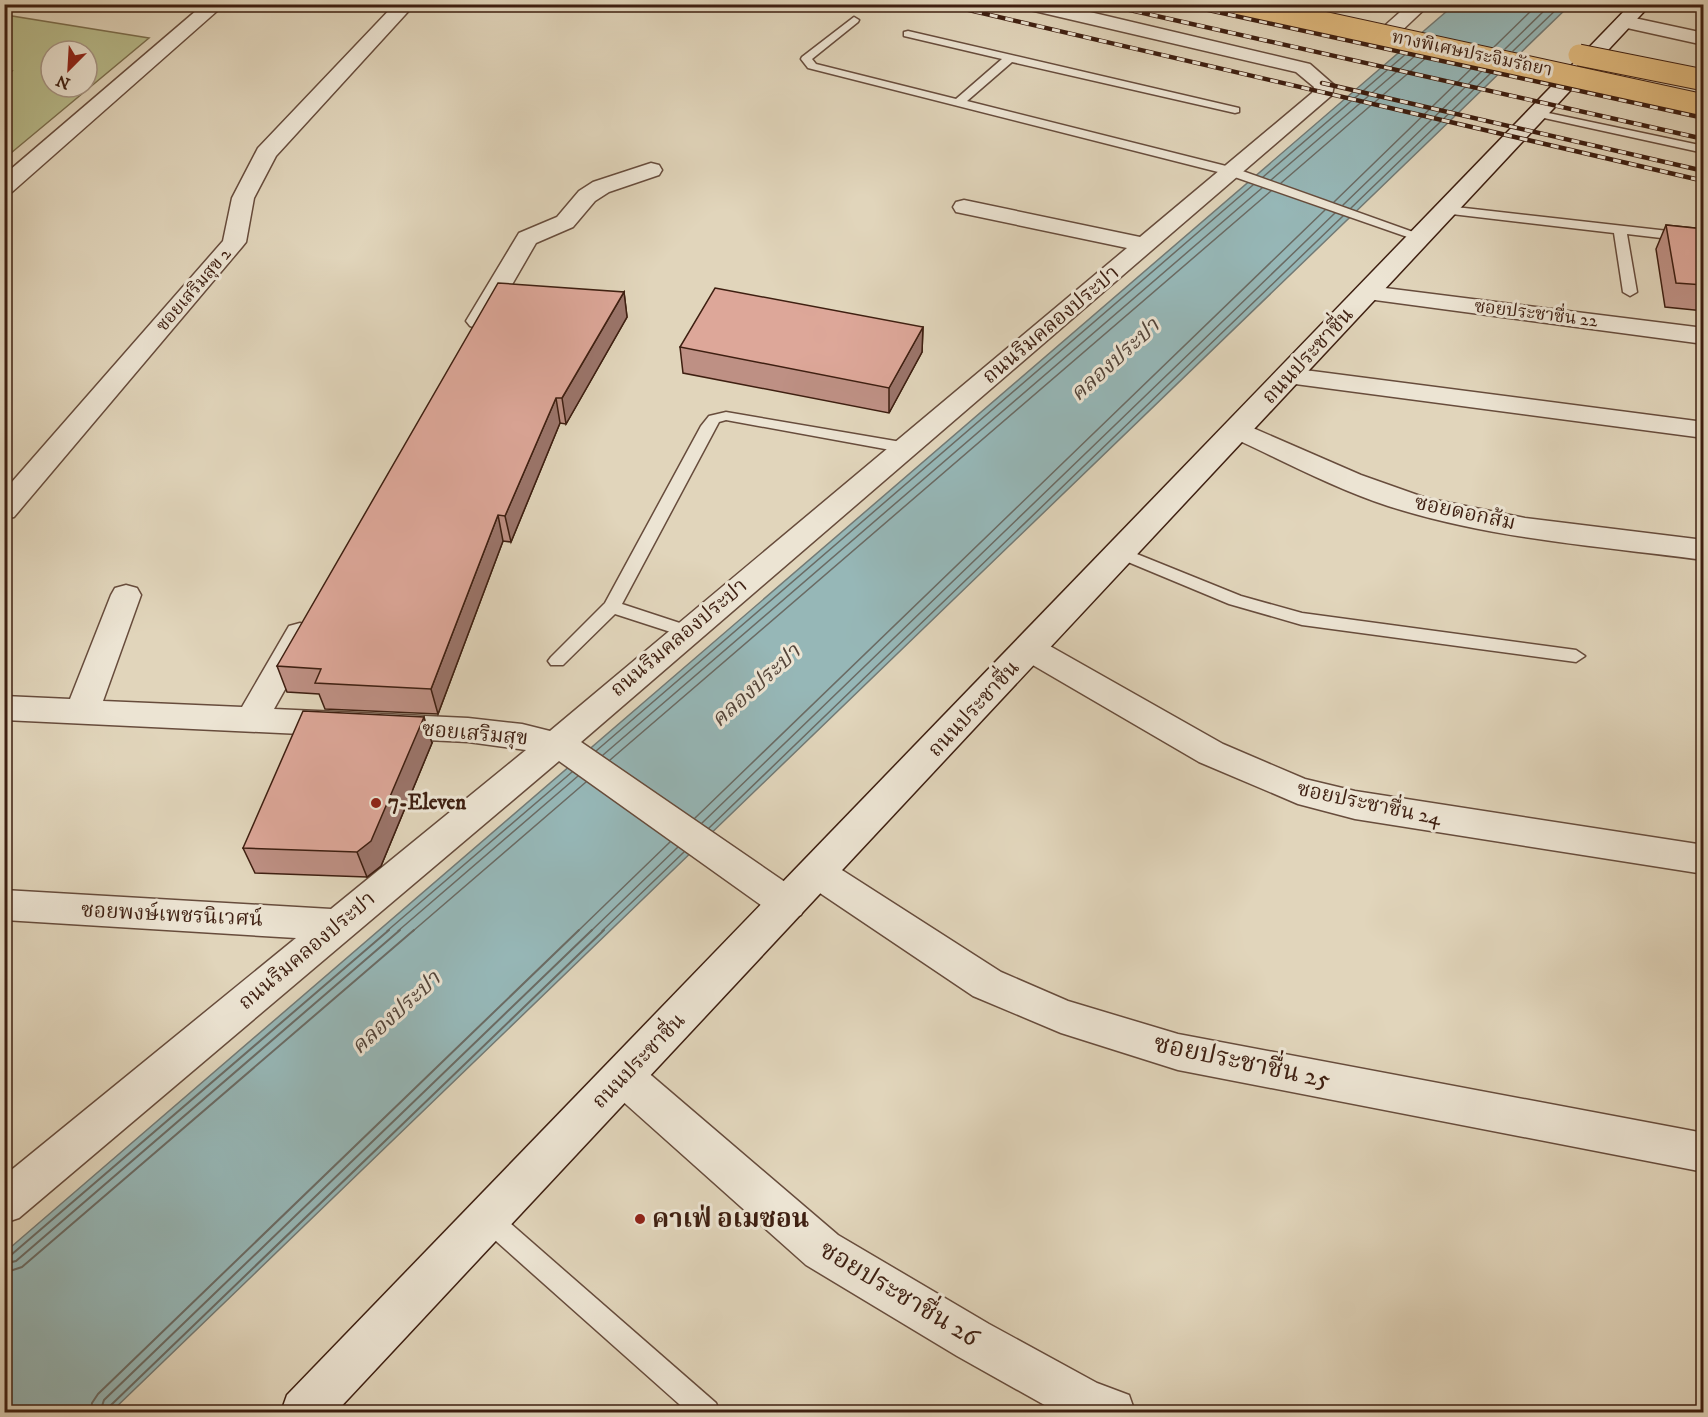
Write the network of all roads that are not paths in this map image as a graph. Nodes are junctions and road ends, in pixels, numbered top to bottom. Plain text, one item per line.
1 (216, 4) edge
2 (406, 4) edge
3 (1030, 4) edge
4 (1239, 4) edge
5 (1255, 4) edge
6 (1378, 13) dead end
7 (1634, 13) edge
8 (1423, 14) edge
9 (854, 20) dead end
10 (1388, 33) joint
11 (908, 34) dead end
12 (1704, 39) edge
13 (1599, 50) junction
14 (1564, 52) dead end
15 (1010, 58) junction
16 (1704, 72) edge
17 (1704, 80) edge
18 (957, 104) junction
19 (1704, 105) edge
20 (1235, 110) dead end
21 (1539, 114) junction
22 (1704, 150) edge
23 (651, 170) dead end
24 (1240, 174) junction
25 (4, 187) edge
26 (964, 207) dead end
27 (1447, 210) junction
28 (1620, 230) junction
29 (1421, 237) junction
30 (1704, 239) edge
31 (1145, 245) junction
32 (1368, 292) junction
33 (1630, 292) dead end
34 (1704, 336) edge
35 (468, 341) edge
36 (1289, 376) junction
37 (1239, 430) junction
38 (1704, 430) edge
39 (907, 448) junction
40 (4, 510) edge
41 (1704, 550) edge
42 (1122, 553) junction
43 (126, 595) dead end
44 (612, 607) junction
45 (315, 608) edge
46 (686, 632) junction
47 (1030, 650) junction
48 (1576, 656) dead end
49 (557, 661) dead end
50 (4, 708) edge
51 (82, 712) junction
52 (251, 721) junction
53 (565, 748) junction
54 (1704, 860) edge
55 (818, 873) junction
56 (788, 904) junction
57 (4, 905) edge
58 (339, 925) junction
59 (624, 1077) junction
60 (1704, 1152) edge
61 (4, 1203) edge
62 (487, 1218) junction
63 (304, 1413) edge
64 (707, 1413) edge
65 (1112, 1413) edge

1 - 25 street
2 - 40 street, ซอยเสริมสุข 2
3 - 24 street, ถนนริมคลองประปา
4 - 19 highway, ทางพิเศษประจิมรัถยา, bridge
5 - 10 lane
6 - 8 highway, ทางพิเศษประจิมรัถยา
7 - 12 street
7 - 13 street, ถนนประชาชื่น
8 - 10 street
9 - 18 lane
11 - 15 lane
13 - 16 street
13 - 21 street, ถนนประชาชื่น
14 - 17 highway, ทางพิเศษประจิมรัถยา, bridge
15 - 18 lane
15 - 20 lane
18 - 24 lane
21 - 22 lane
21 - 27 street, ถนนประชาชื่น
23 - 35 street
24 - 29 lane
24 - 31 street, ถนนริมคลองประปา
26 - 31 street
27 - 28 lane
27 - 29 street, ถนนประชาชื่น
28 - 30 lane
28 - 33 lane
29 - 32 street, ถนนประชาชื่น
31 - 39 street, ถนนริมคลองประปา
32 - 34 street, ซอยประชาชื่น 22
32 - 36 street, ถนนประชาชื่น
36 - 37 street, ถนนประชาชื่น
36 - 38 street
37 - 41 street, ซอยดอกส้ม
37 - 42 street, ถนนประชาชื่น
39 - 44 lane
39 - 46 street, ถนนริมคลองประปา
42 - 47 street, ถนนประชาชื่น
42 - 48 lane
43 - 51 street
44 - 46 lane
44 - 49 lane
45 - 52 street
46 - 53 street, ถนนริมคลองประปา
47 - 54 street, ซอยประชาชื่น 24
47 - 55 street, ถนนประชาชื่น
50 - 51 street, ซอยเสริมสุข
51 - 52 street, ซอยเสริมสุข
52 - 53 street, ซอยเสริมสุข
53 - 56 street, ซอยเสริมสุข
53 - 58 street, ถนนริมคลองประปา
55 - 56 street, ถนนประชาชื่น
55 - 60 street, ซอยประชาชื่น 25
56 - 59 street, ถนนประชาชื่น
57 - 58 street, ซอยพงษ์เพชรนิเวศน์
58 - 61 street, ถนนริมคลองประปา
59 - 62 street, ถนนประชาชื่น
59 - 65 street, ซอยประชาชื่น 26
62 - 63 street, ถนนประชาชื่น
62 - 64 lane

